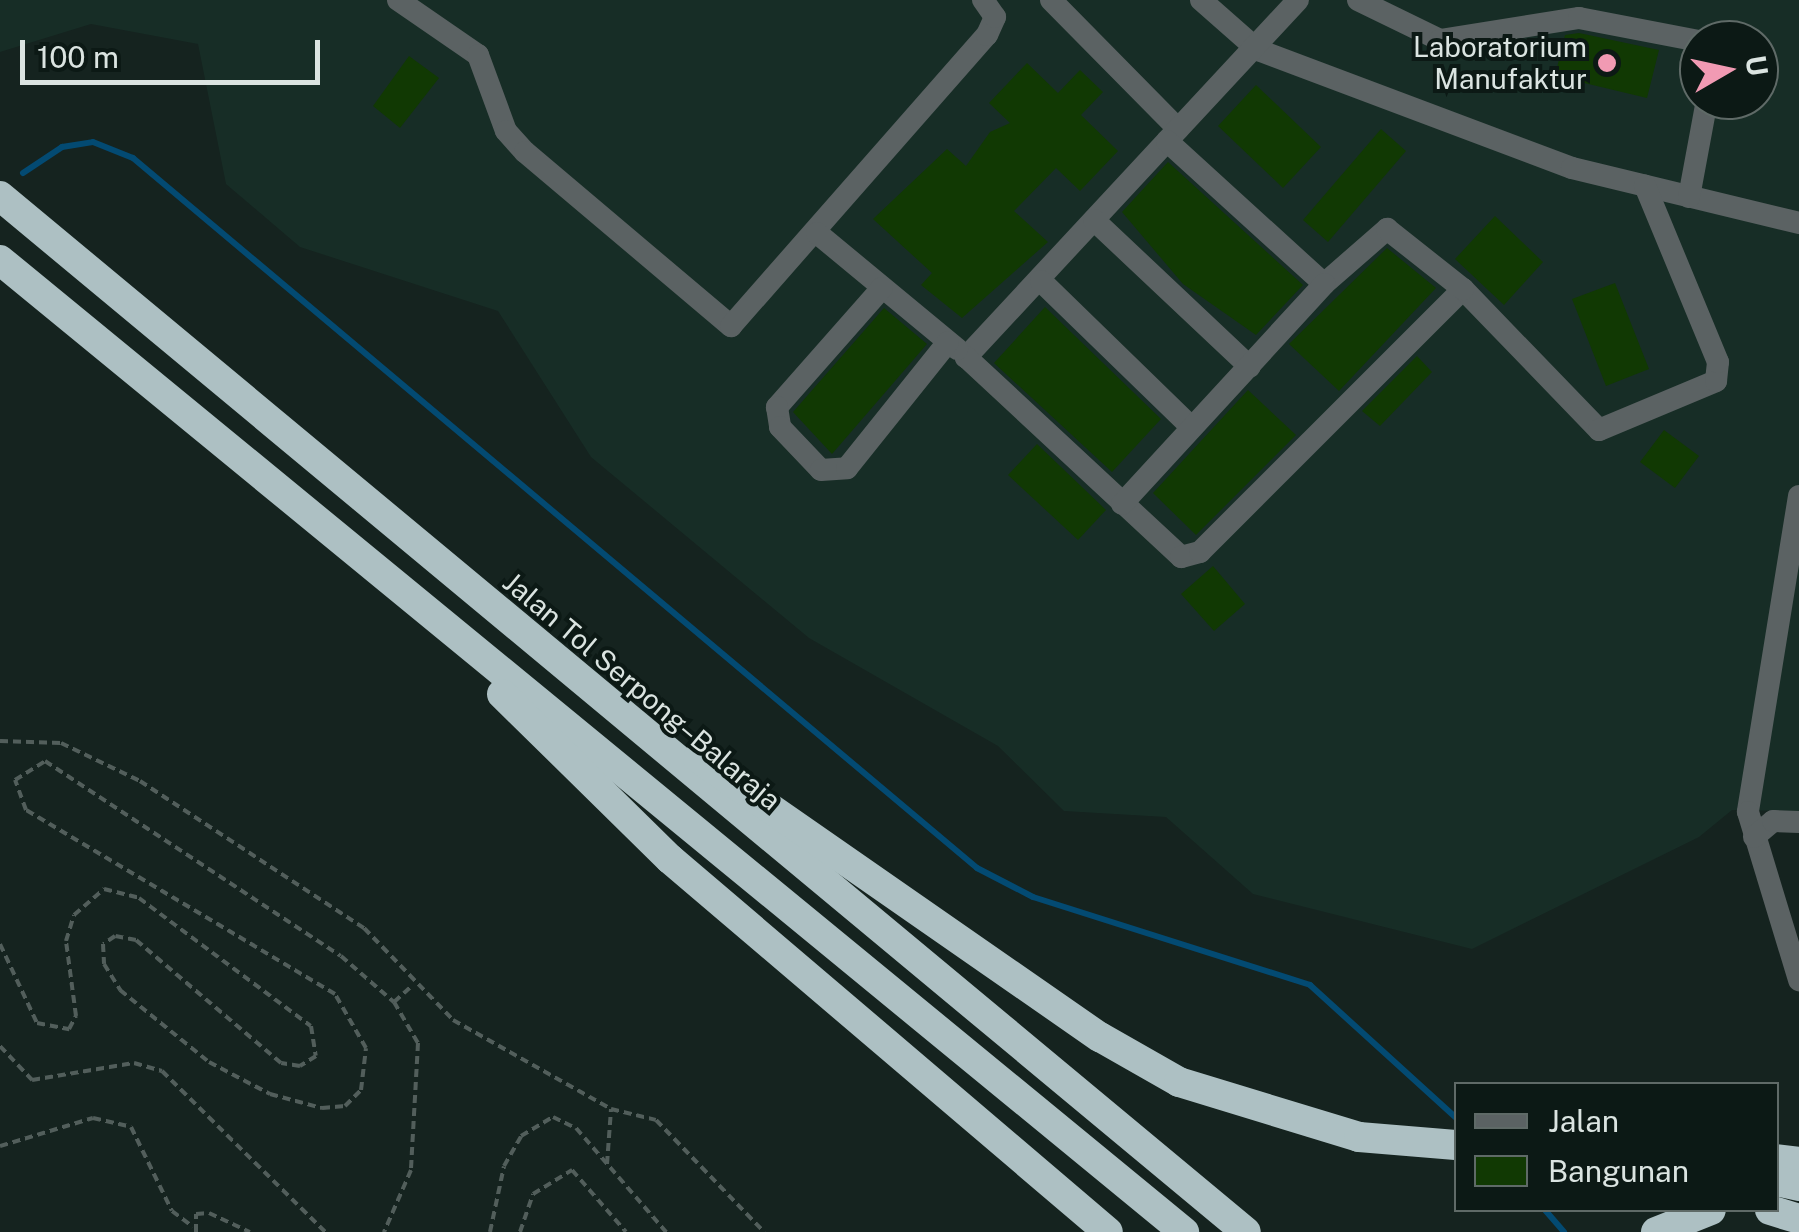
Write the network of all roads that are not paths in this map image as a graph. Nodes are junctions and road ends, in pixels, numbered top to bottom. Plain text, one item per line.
1 (398, 0) edge
2 (983, 0) edge
3 (1050, 0) edge
4 (1200, 0) edge
5 (1298, 0) edge
6 (1358, 0) edge
7 (1679, 37) edge
8 (1258, 50) junction
9 (1703, 120) edge
10 (1172, 135) junction
11 (1645, 186) junction
12 (0, 196) edge
13 (1689, 198) junction
14 (1094, 220) junction
15 (1799, 223) edge
16 (817, 233) junction
17 (0, 260) edge
18 (1041, 281) junction
19 (1324, 284) junction
20 (882, 288) junction
21 (1463, 290) junction
22 (957, 349) junction
23 (1250, 367) junction
24 (1191, 427) junction
25 (1799, 496) edge
26 (1122, 504) junction
27 (357, 552) junction
28 (555, 662) junction
29 (1799, 822) edge
30 (1754, 837) junction
31 (1799, 980) edge
32 (1454, 1145) edge
33 (1045, 1170) junction
34 (1707, 1212) edge
35 (1108, 1232) edge
36 (1121, 1232) edge
37 (1184, 1232) edge
38 (1246, 1232) edge
39 (1656, 1232) edge

1 - 16 street
2 - 16 street
3 - 10 street
4 - 8 street
5 - 8 street
6 - 7 street
8 - 10 street
8 - 11 street
9 - 13 street
10 - 14 street
10 - 19 street
11 - 13 street
11 - 21 street
12 - 28 highway, Jalan Tol Serpong–Balaraja
13 - 15 street
14 - 18 street
14 - 23 street
16 - 20 street
17 - 27 highway
18 - 22 street
18 - 24 street
19 - 21 street
19 - 23 street
20 - 22 street
20 - 22 street
21 - 26 street
22 - 26 street
23 - 24 street
24 - 26 street
25 - 30 street
27 - 33 highway
27 - 37 highway
28 - 32 highway
28 - 38 highway, Jalan Tol Serpong–Balaraja
29 - 30 street
30 - 31 street
33 - 35 highway
33 - 36 highway
34 - 39 highway

